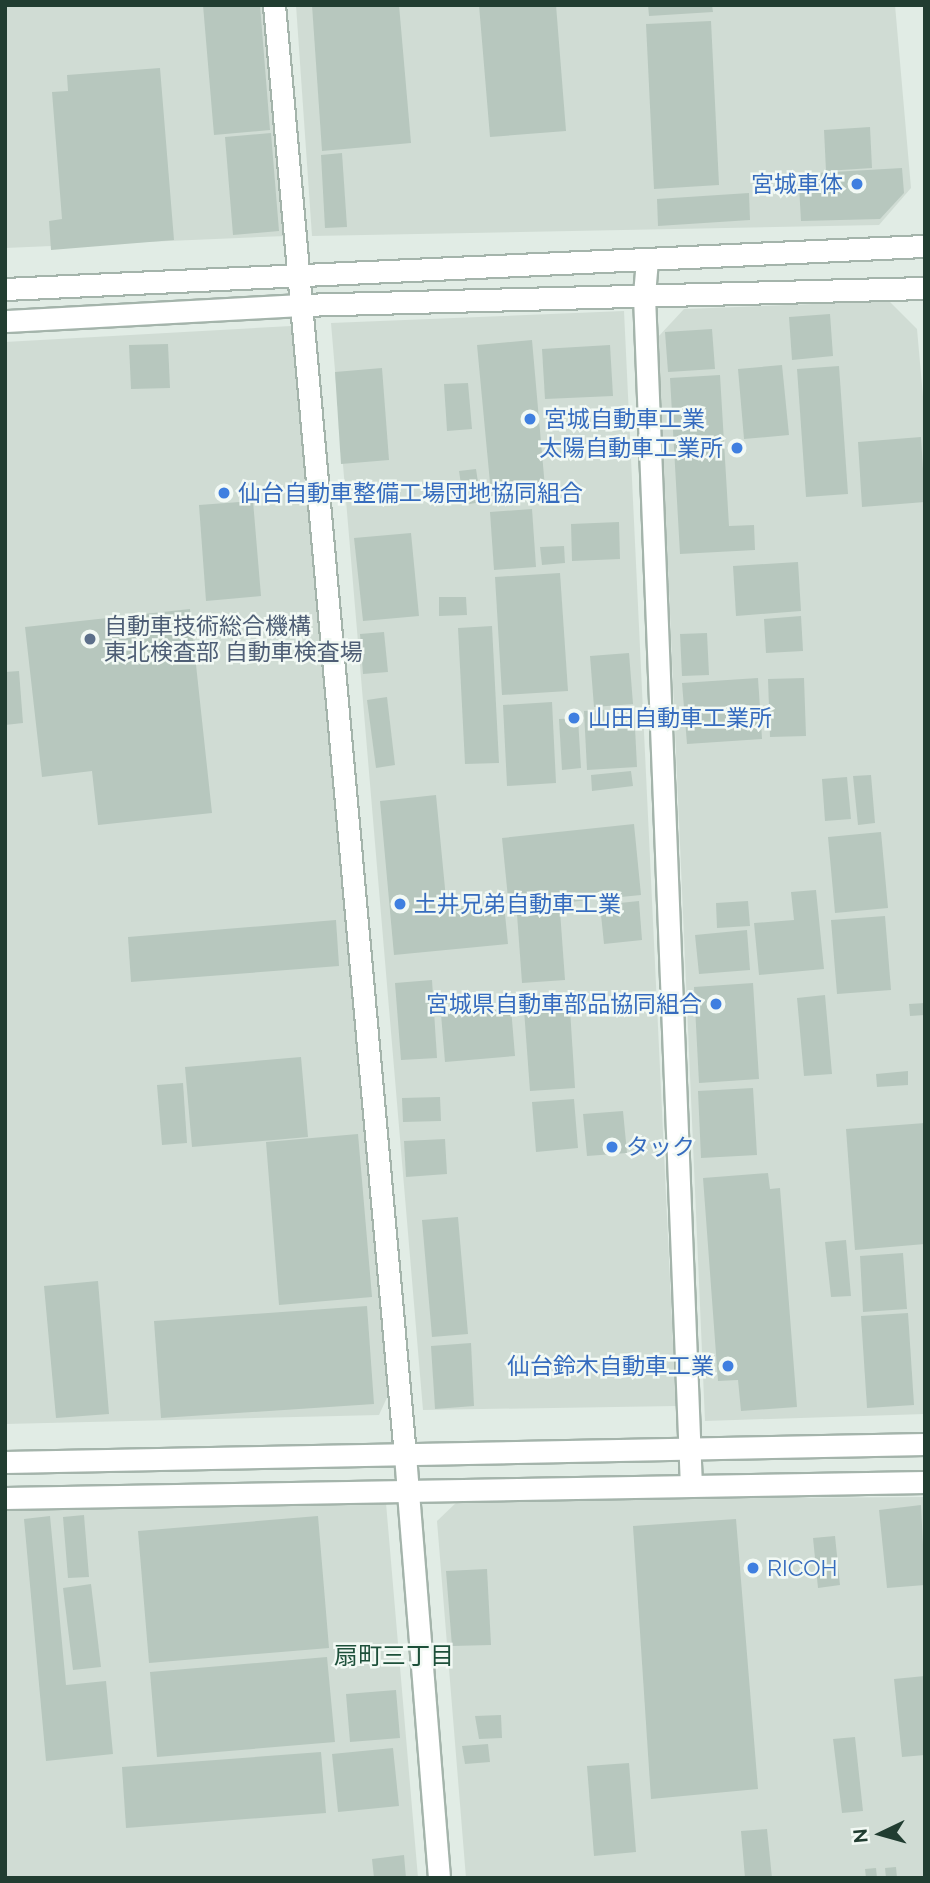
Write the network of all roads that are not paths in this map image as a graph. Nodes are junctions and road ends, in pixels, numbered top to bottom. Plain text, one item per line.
1 (274, 5) edge
2 (925, 246) edge
3 (647, 260) junction
4 (298, 278) junction
5 (925, 288) edge
6 (5, 289) edge
7 (644, 296) junction
8 (300, 305) junction
9 (5, 321) edge
10 (925, 1444) edge
11 (690, 1449) junction
12 (405, 1455) junction
13 (5, 1462) edge
14 (925, 1482) edge
15 (691, 1486) junction
16 (408, 1491) junction
17 (5, 1498) edge
18 (439, 1878) edge

1 - 4 street
2 - 3 street
3 - 4 street
3 - 7 street
4 - 6 street
4 - 8 street
5 - 7 street
7 - 8 street
7 - 11 street
8 - 9 street
8 - 12 street
10 - 11 street
11 - 12 street
11 - 15 street
12 - 13 street
12 - 16 street
14 - 15 street
15 - 16 street
16 - 17 street
16 - 18 street

